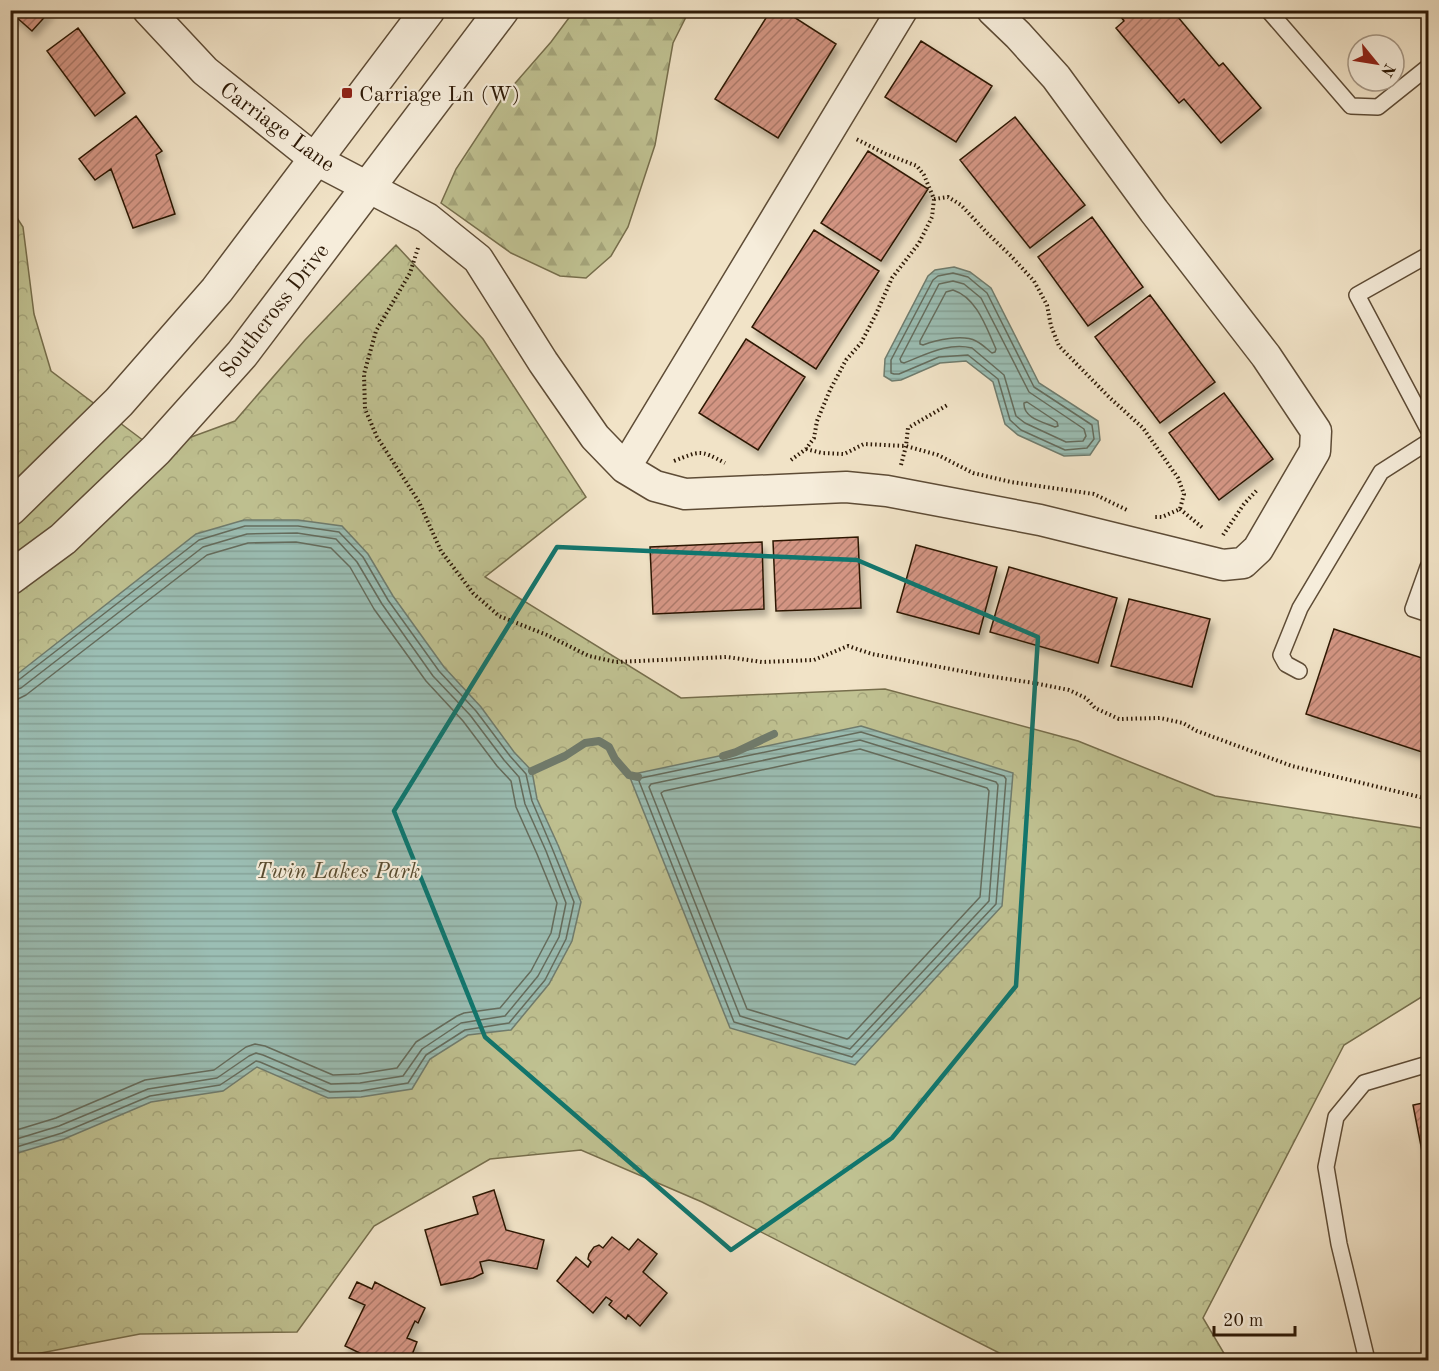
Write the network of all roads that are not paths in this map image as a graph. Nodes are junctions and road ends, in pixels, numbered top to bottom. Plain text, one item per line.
1 (148, 10) edge
2 (429, 10) edge
3 (502, 10) edge
4 (902, 10) edge
5 (992, 10) edge
6 (1268, 10) edge
7 (1428, 68) edge
8 (316, 160) junction
9 (369, 186) junction
10 (1428, 255) edge
11 (1428, 429) edge
12 (1428, 442) edge
13 (625, 468) junction
14 (10, 508) edge
15 (1428, 567) edge
16 (10, 578) edge
17 (1428, 614) edge
18 (1299, 671) dead end
19 (1428, 1064) edge
20 (1367, 1360) edge

1 - 8 street, Carriage Lane
2 - 8 street
3 - 9 street, Southcross Drive
4 - 13 street
5 - 13 street, Carriage Lane
6 - 7 lane
8 - 9 street, Carriage Lane
8 - 14 street
9 - 13 street, Carriage Lane
9 - 16 street, Southcross Drive
10 - 11 lane
12 - 18 lane
15 - 17 lane
19 - 20 lane

